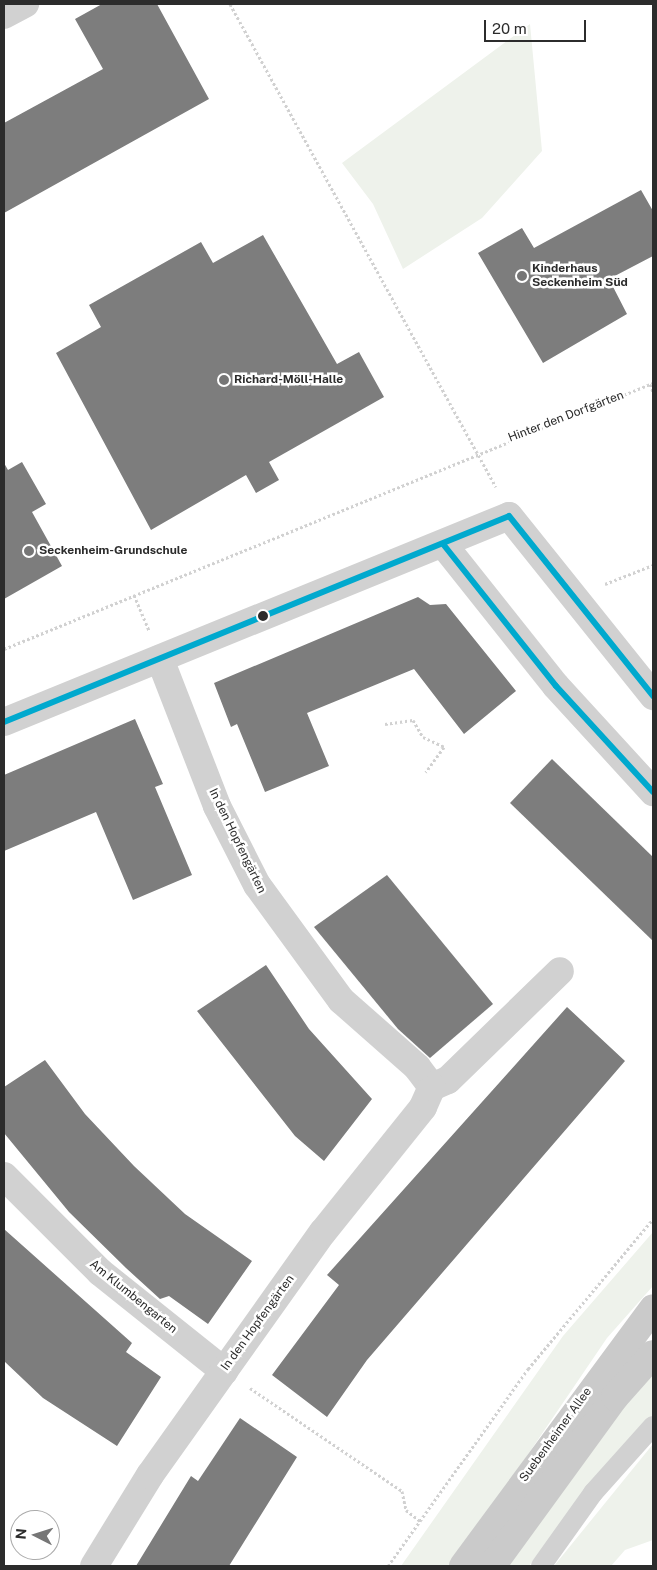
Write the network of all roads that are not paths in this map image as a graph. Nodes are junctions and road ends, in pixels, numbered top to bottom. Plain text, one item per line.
1 (24, 4) edge
2 (4, 15) edge
3 (443, 544) junction
4 (160, 659) junction
5 (653, 696) edge
6 (4, 722) edge
7 (653, 792) edge
8 (560, 971) dead end
9 (432, 1088) junction
10 (4, 1176) edge
11 (653, 1308) edge
12 (653, 1354) edge
13 (224, 1371) junction
14 (653, 1426) edge
15 (94, 1566) edge
16 (463, 1566) edge
17 (492, 1566) edge
18 (540, 1566) edge

1 - 2 street
3 - 4 street
3 - 5 street
3 - 7 street
4 - 6 street
4 - 9 street, In den Hopfengärten
8 - 9 street
9 - 13 street, In den Hopfengärten
10 - 13 street, Am Klumbengarten
11 - 16 main road, Suebenheimer Allee
12 - 17 main road, Suebenheimer Allee
13 - 15 street, In den Hopfengärten
14 - 18 lane

